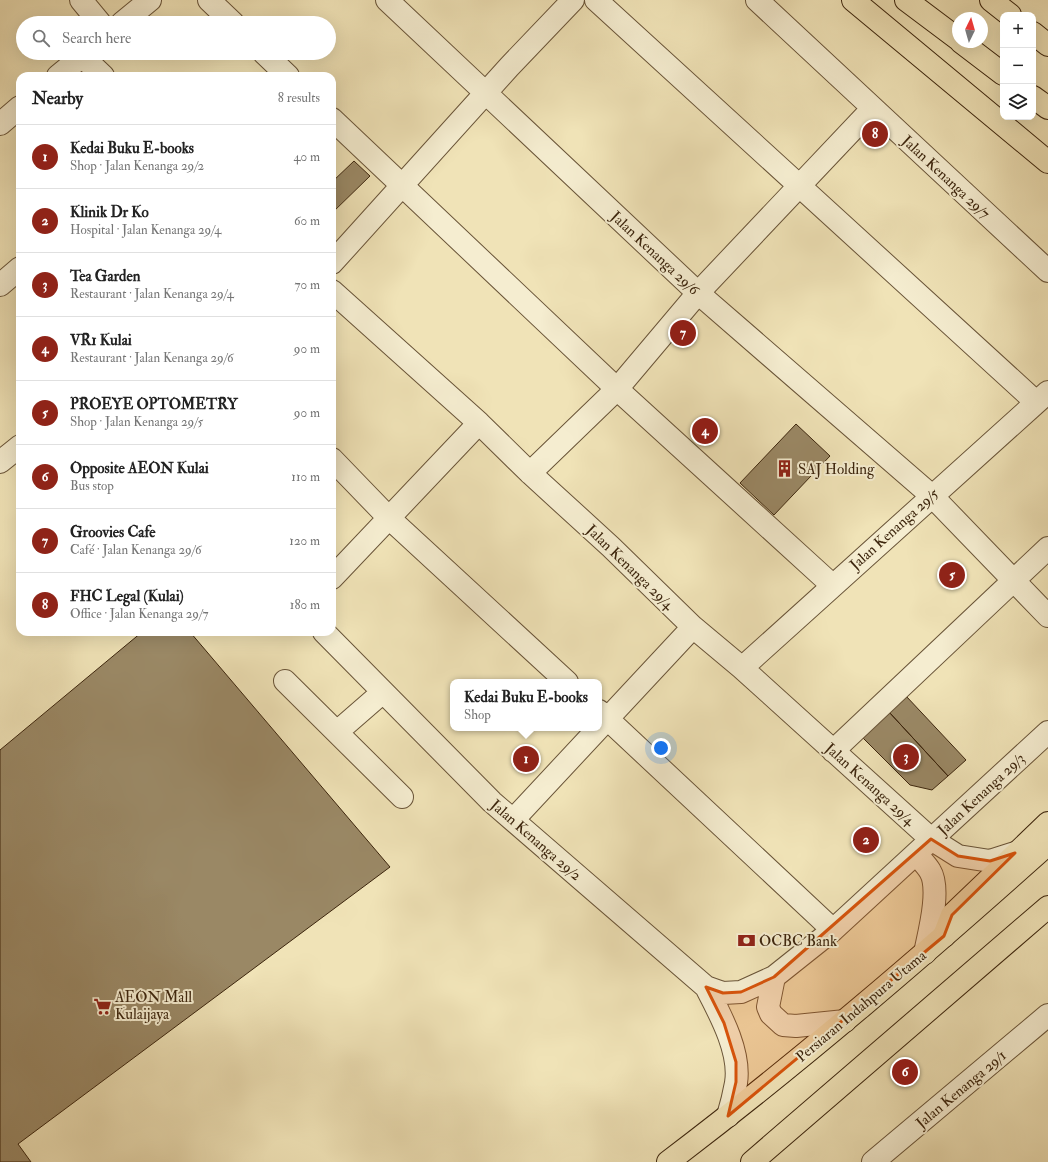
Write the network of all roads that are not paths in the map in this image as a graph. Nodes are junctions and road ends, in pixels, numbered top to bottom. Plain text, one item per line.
1 (81, 0) edge
2 (150, 0) edge
3 (209, 0) edge
4 (387, 0) edge
5 (573, 0) edge
6 (596, 0) edge
7 (758, 0) edge
8 (852, 0) edge
9 (906, 0) edge
10 (991, 0) edge
11 (1006, 12) edge
12 (94, 16) edge
13 (131, 16) edge
14 (226, 16) edge
15 (952, 34) edge
16 (1036, 35) edge
17 (1048, 45) edge
18 (969, 48) edge
19 (78, 60) edge
20 (89, 60) edge
21 (271, 60) edge
22 (63, 72) edge
23 (99, 72) edge
24 (284, 72) edge
25 (1000, 72) edge
26 (486, 93) junction
27 (1036, 99) edge
28 (873, 108) junction
29 (1048, 108) edge
30 (16, 110) edge
31 (336, 122) edge
32 (0, 124) edge
33 (1048, 162) edge
34 (402, 186) junction
35 (800, 188) junction
36 (336, 259) edge
37 (16, 271) edge
38 (1048, 271) edge
39 (0, 285) edge
40 (698, 293) junction
41 (336, 295) edge
42 (617, 389) junction
43 (1042, 397) edge
44 (479, 423) junction
45 (16, 449) edge
46 (0, 462) edge
47 (336, 463) edge
48 (530, 473) junction
49 (932, 496) junction
50 (389, 518) junction
51 (1048, 548) edge
52 (336, 574) edge
53 (1015, 580) junction
54 (832, 586) junction
55 (1048, 616) edge
56 (693, 627) junction
57 (328, 636) edge
58 (742, 668) junction
59 (564, 679) edge
60 (285, 681) dead end
61 (383, 692) junction
62 (603, 715) edge
63 (589, 731) edge
64 (337, 732) junction
65 (1048, 732) edge
66 (833, 751) junction
67 (402, 797) dead end
68 (513, 820) junction
69 (1048, 823) edge
70 (1048, 844) edge
71 (924, 846) junction
72 (1015, 853) junction
73 (1048, 907) edge
74 (834, 930) junction
75 (944, 936) junction
76 (924, 953) junction
77 (774, 977) junction
78 (706, 987) junction
79 (1048, 1015) edge
80 (845, 1020) junction
81 (728, 1116) junction
82 (668, 1162) edge
83 (752, 1162) edge
84 (873, 1162) edge

1 - 12 street
2 - 13 street
3 - 14 street
4 - 26 street, Jalan Kenanga 29/6
5 - 26 street
6 - 35 street
7 - 28 street, Jalan Kenanga 29/7
8 - 33 main road
9 - 15 main road
10 - 11 main road
16 - 17 main road
18 - 25 main road
19 - 22 street
20 - 23 street
21 - 24 street
26 - 34 street
26 - 40 street, Jalan Kenanga 29/6
27 - 29 main road
28 - 35 street
28 - 38 street, Jalan Kenanga 29/7
30 - 32 street
31 - 34 street
34 - 36 street
34 - 42 street
35 - 40 street
35 - 43 street
37 - 39 street
40 - 42 street
40 - 49 street, Jalan Kenanga 29/6
41 - 44 street, Jalan Kenanga 29/4
42 - 48 street
42 - 54 street
43 - 49 street, Jalan Kenanga 29/5
44 - 48 street, Jalan Kenanga 29/4
44 - 50 street
45 - 46 street
47 - 50 street
48 - 56 street, Jalan Kenanga 29/4
49 - 53 street, Jalan Kenanga 29/6
49 - 54 street, Jalan Kenanga 29/5
50 - 52 street
50 - 59 street
51 - 53 street
53 - 55 street, Jalan Kenanga 29/6
53 - 66 street
54 - 58 street, Jalan Kenanga 29/5
56 - 58 street, Jalan Kenanga 29/4
56 - 62 street
57 - 61 street, Jalan Kenanga 29/2
58 - 66 street, Jalan Kenanga 29/4
60 - 64 street
61 - 64 street
61 - 68 street, Jalan Kenanga 29/2
62 - 74 street
63 - 68 street
64 - 67 street
65 - 71 street, Jalan Kenanga 29/3
66 - 71 street, Jalan Kenanga 29/4
68 - 78 street, Jalan Kenanga 29/2
69 - 72 main road
70 - 75 main road, Persiaran Indahpura Utama
71 - 72 street
71 - 74 street, Jalan Kenanga 29/3
71 - 76 street
72 - 75 main road
73 - 83 main road
74 - 77 street, Jalan Kenanga 29/2
75 - 76 main road, Persiaran Indahpura Utama
76 - 80 main road, Persiaran Indahpura Utama
77 - 78 street, Jalan Kenanga 29/2
77 - 80 street
78 - 81 street
79 - 84 street, Jalan Kenanga 29/1
80 - 81 main road, Persiaran Indahpura Utama
81 - 82 main road, Persiaran Indahpura Utama

